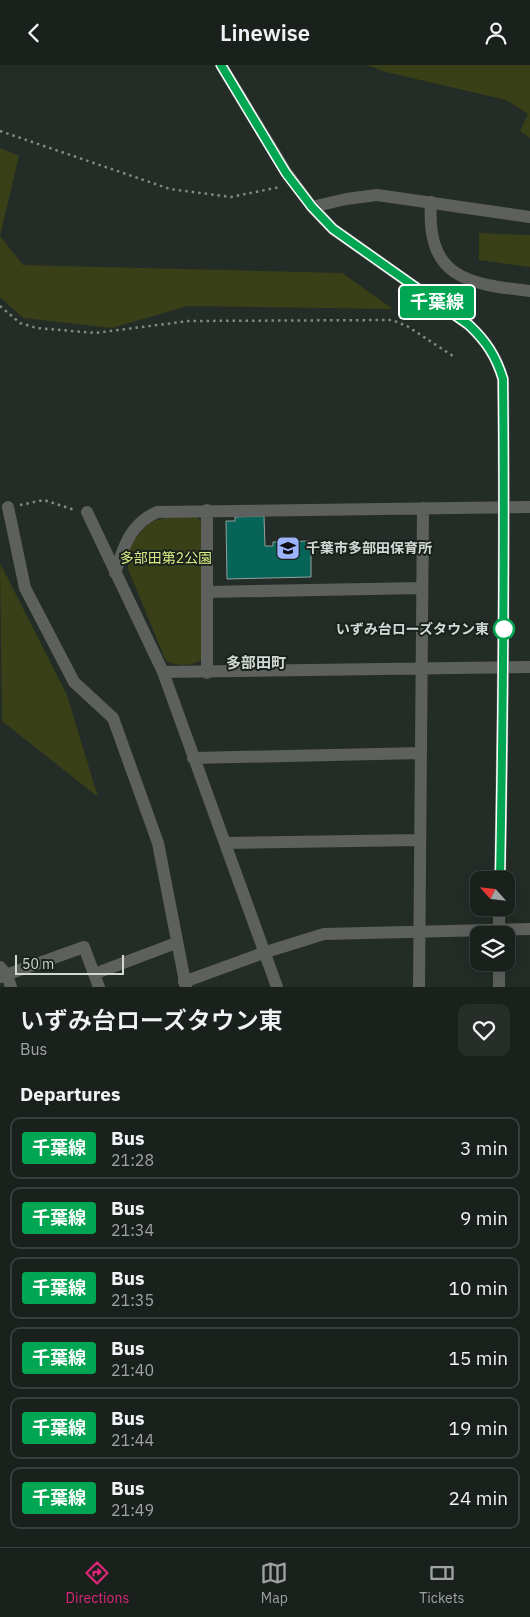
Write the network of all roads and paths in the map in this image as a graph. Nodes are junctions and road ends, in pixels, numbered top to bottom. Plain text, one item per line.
1 (221, 65) edge
2 (0, 131) edge
3 (294, 185) junction
4 (431, 202) junction
5 (312, 207) junction
6 (530, 217) edge
7 (530, 291) edge
8 (0, 306) edge
9 (453, 356) dead end
10 (8, 507) joint
11 (422, 507) junction
12 (530, 507) edge
13 (505, 508) junction
14 (208, 510) junction
15 (87, 511) joint
16 (115, 573) junction
17 (422, 588) junction
18 (208, 592) junction
19 (504, 667) junction
20 (530, 667) edge
21 (422, 668) junction
22 (163, 672) junction
23 (207, 673) junction
24 (421, 753) junction
25 (193, 758) junction
26 (420, 840) junction
27 (225, 843) junction
28 (500, 871) edge
29 (530, 929) edge
30 (515, 930) edge
31 (420, 931) junction
32 (470, 932) edge
33 (176, 943) junction
34 (266, 952) junction
35 (499, 971) edge
36 (94, 974) junction
37 (4, 977) edge
38 (185, 984) edge
39 (98, 987) edge
40 (277, 987) edge
41 (419, 987) edge
42 (500, 987) edge

1 - 3 street
2 - 3 path
3 - 5 street
4 - 5 street
4 - 6 street
4 - 7 street
5 - 13 street
8 - 9 path
10 - 15 path
10 - 33 street
11 - 13 street
11 - 14 street
11 - 17 street
12 - 13 street
13 - 19 street
14 - 16 street
14 - 18 street
15 - 16 street
16 - 22 street
17 - 18 street
17 - 21 street
18 - 23 street
19 - 20 street
19 - 21 street
19 - 28 street
21 - 23 street
21 - 24 street
22 - 23 street
22 - 25 street
24 - 25 street
24 - 26 street
25 - 27 street
26 - 27 street
26 - 31 street
27 - 34 street
29 - 30 street
31 - 32 street
31 - 34 street
31 - 41 street
33 - 36 street
33 - 38 street
34 - 38 street
34 - 40 street
35 - 42 street
36 - 37 street
36 - 39 street

